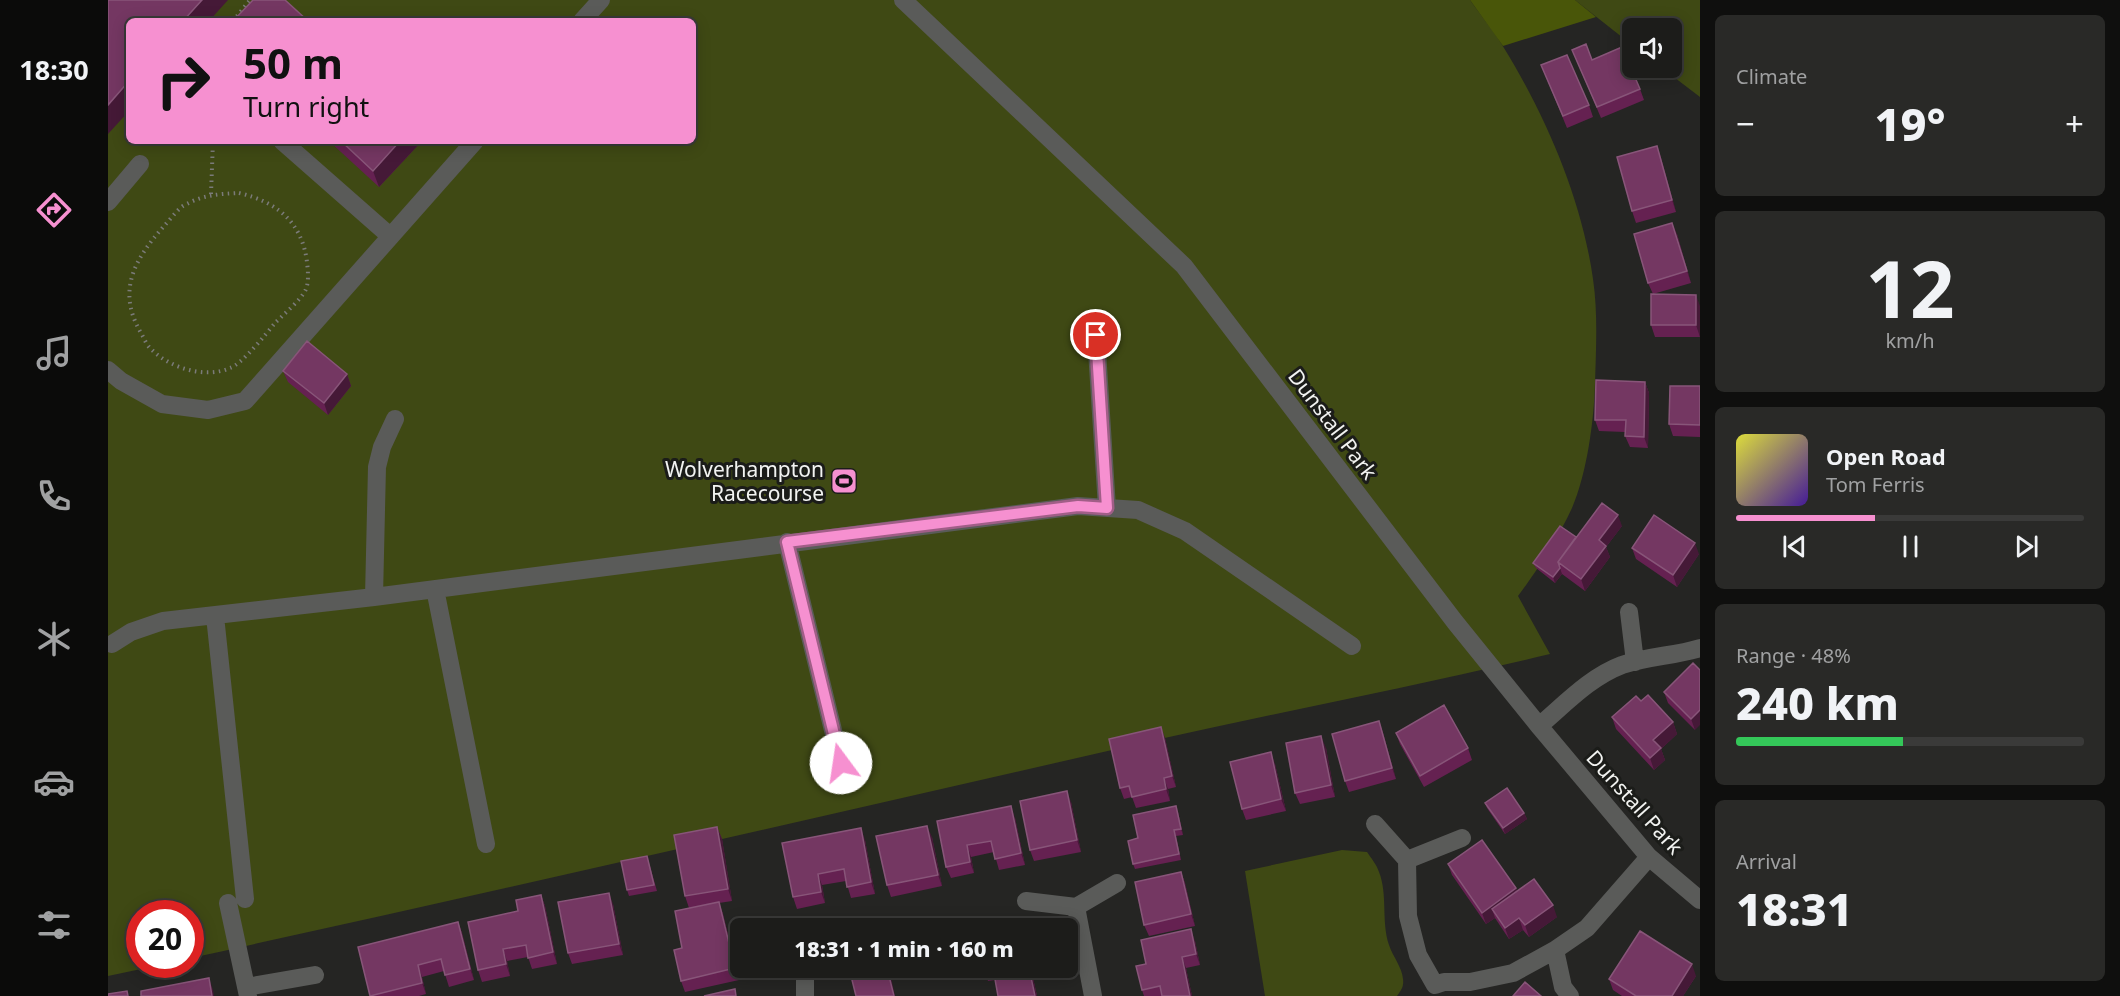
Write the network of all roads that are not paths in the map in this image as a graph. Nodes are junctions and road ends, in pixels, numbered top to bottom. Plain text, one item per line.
1 (601, 0) edge
2 (903, 0) edge
3 (585, 18) edge
4 (285, 144) edge
5 (472, 144) edge
6 (140, 165) dead end
7 (108, 202) edge
8 (390, 236) junction
9 (1096, 335) dead end
10 (108, 370) edge
11 (395, 419) dead end
12 (1107, 508) junction
13 (787, 542) junction
14 (435, 589) junction
15 (374, 597) junction
16 (1629, 612) dead end
17 (215, 616) junction
18 (112, 644) dead end
19 (1352, 646) dead end
20 (1700, 648) edge
21 (1635, 662) junction
22 (1539, 726) junction
23 (841, 763) dead end
24 (1375, 824) dead end
25 (1462, 838) dead end
26 (486, 844) dead end
27 (1649, 857) junction
28 (1407, 860) junction
29 (1117, 883) dead end
30 (1700, 900) edge
31 (1026, 902) dead end
32 (1076, 907) junction
33 (1555, 950) junction
34 (315, 975) dead end
35 (804, 978) edge
36 (1431, 991) edge
37 (247, 992) edge
38 (804, 996) edge
39 (1093, 996) edge
40 (1570, 996) edge

1 - 3 street
2 - 22 street, Dunstall Park
4 - 8 street
5 - 8 street
6 - 7 street
8 - 10 street
9 - 12 street
11 - 15 street
12 - 13 street
12 - 19 street
13 - 14 street
13 - 23 street
14 - 15 street
14 - 26 street
15 - 17 street
16 - 21 street
17 - 18 street
17 - 37 street
20 - 21 street
21 - 22 street
22 - 27 street, Dunstall Park
24 - 28 street
25 - 28 street
27 - 30 street, Dunstall Park
27 - 33 street
28 - 36 street
29 - 32 street
31 - 32 street
32 - 39 street
33 - 36 street
33 - 40 street
34 - 37 street
35 - 38 street

